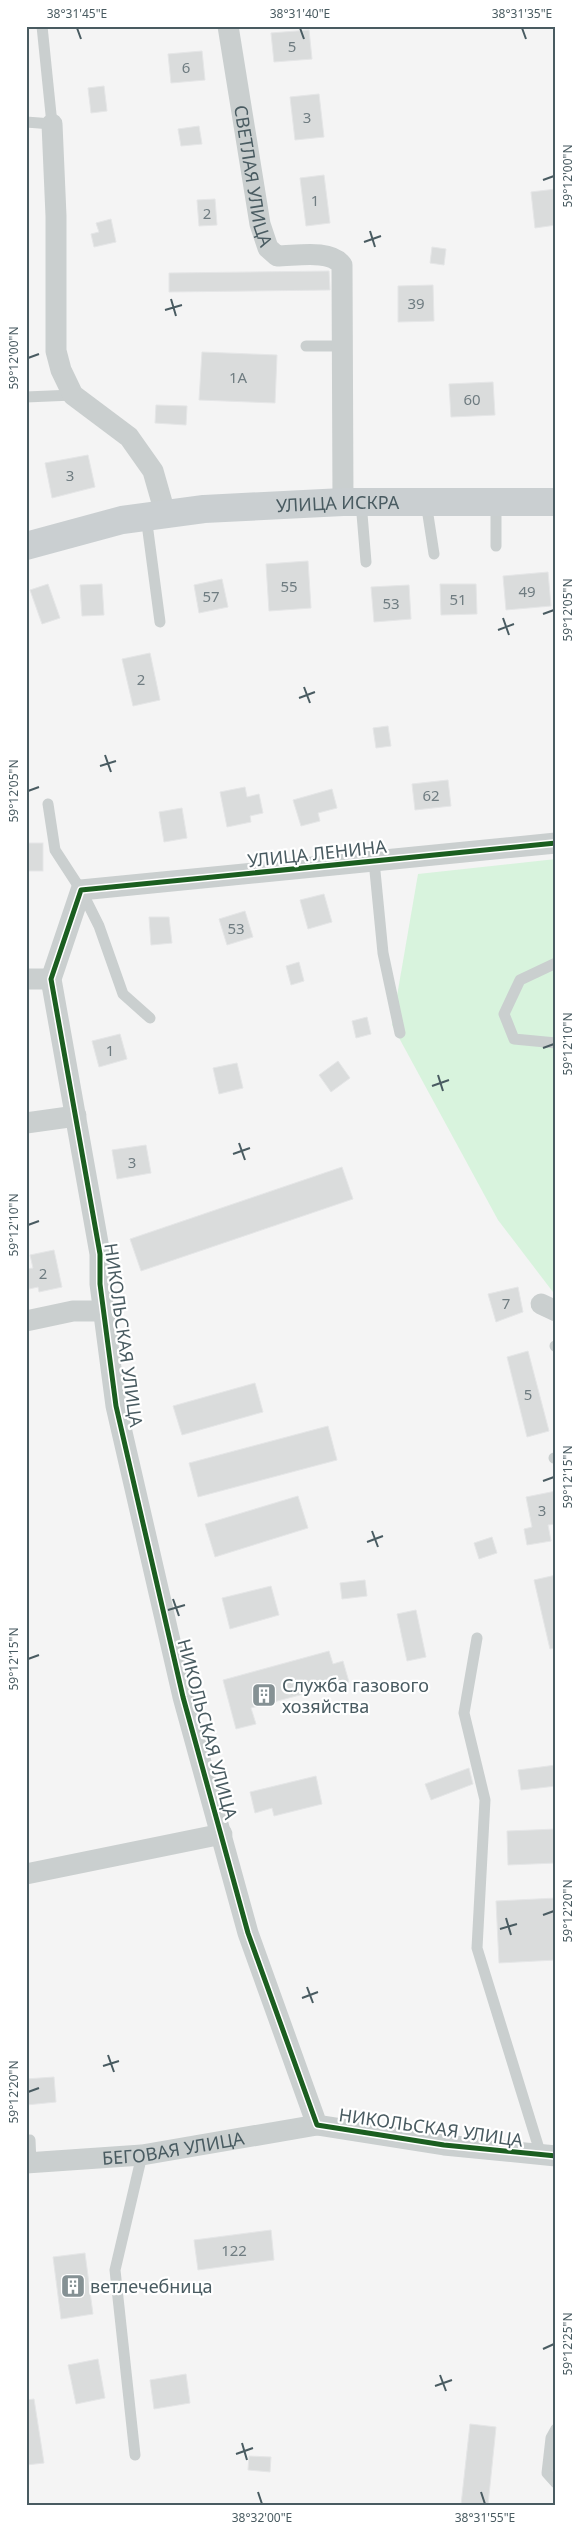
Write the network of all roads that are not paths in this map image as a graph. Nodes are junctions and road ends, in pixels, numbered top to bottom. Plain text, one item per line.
1 (42, 26) edge
2 (228, 26) edge
3 (26, 122) edge
4 (52, 124) junction
5 (306, 346) dead end
6 (342, 346) junction
7 (73, 395) junction
8 (26, 397) edge
9 (352, 502) junction
10 (426, 502) junction
11 (496, 502) junction
12 (556, 502) edge
13 (144, 516) junction
14 (26, 546) edge
15 (496, 546) dead end
16 (434, 554) dead end
17 (366, 562) dead end
18 (160, 622) dead end
19 (48, 804) dead end
20 (556, 844) edge
21 (374, 861) junction
22 (81, 890) junction
23 (556, 963) edge
24 (26, 979) edge
25 (51, 979) junction
26 (150, 1018) dead end
27 (400, 1033) dead end
28 (556, 1043) edge
29 (76, 1116) junction
30 (26, 1123) edge
31 (103, 1311) junction
32 (26, 1321) edge
33 (477, 1638) dead end
34 (222, 1834) junction
35 (26, 1874) edge
36 (318, 2125) junction
37 (30, 2140) dead end
38 (142, 2155) junction
39 (548, 2156) edge
40 (29, 2163) edge
41 (556, 2429) edge
42 (135, 2456) dead end
43 (556, 2483) edge

1 - 4 lane
2 - 6 street, СВЕТЛАЯ УЛИЦА
3 - 4 lane
4 - 7 street
5 - 6 lane
6 - 9 street, СВЕТЛАЯ УЛИЦА
7 - 8 lane
7 - 13 street
9 - 10 street, УЛИЦА ИСКРА
9 - 13 street, УЛИЦА ИСКРА
9 - 17 lane
10 - 11 street, УЛИЦА ИСКРА
10 - 16 lane
11 - 12 street, УЛИЦА ИСКРА
11 - 15 lane
13 - 14 street, УЛИЦА ИСКРА
13 - 18 lane
19 - 22 lane
20 - 21 street, УЛИЦА ЛЕНИНА
21 - 22 street, УЛИЦА ЛЕНИНА
21 - 27 lane
22 - 25 street, НИКОЛЬСКАЯ УЛИЦА
22 - 26 lane
23 - 28 lane
24 - 25 street
25 - 29 street, НИКОЛЬСКАЯ УЛИЦА
29 - 30 street
29 - 31 street, НИКОЛЬСКАЯ УЛИЦА
31 - 32 street
31 - 34 street, НИКОЛЬСКАЯ УЛИЦА
33 - 39 lane
34 - 35 street
34 - 36 street, НИКОЛЬСКАЯ УЛИЦА
36 - 38 street, БЕГОВАЯ УЛИЦА
36 - 39 street, НИКОЛЬСКАЯ УЛИЦА
37 - 40 lane
38 - 40 street, БЕГОВАЯ УЛИЦА
38 - 42 lane
41 - 43 lane

